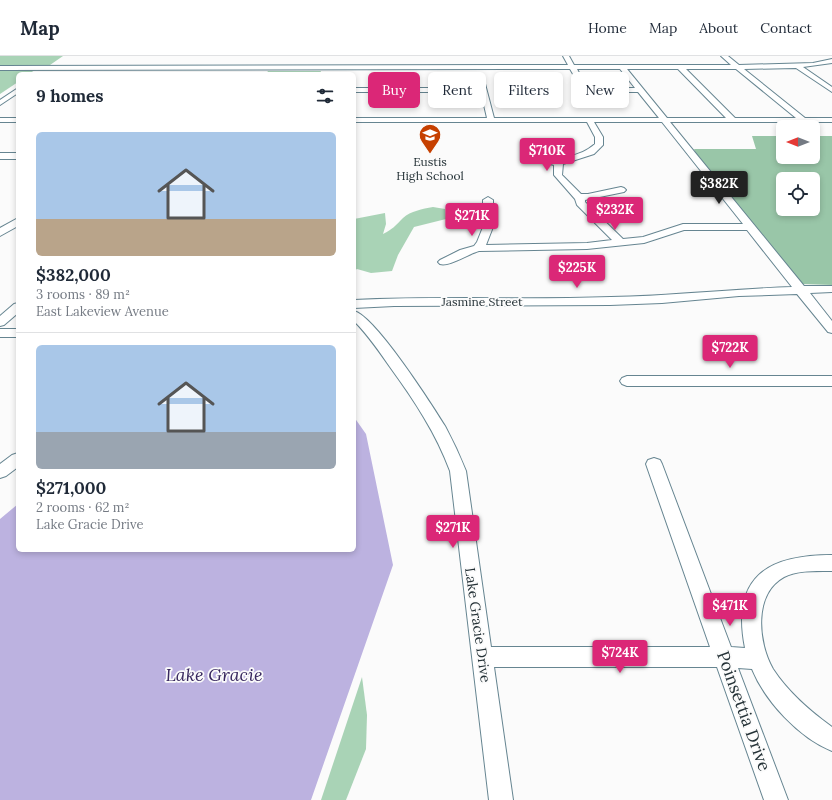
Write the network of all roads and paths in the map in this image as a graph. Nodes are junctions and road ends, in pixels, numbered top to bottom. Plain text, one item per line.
1 (566, 56) edge
2 (724, 56) edge
3 (301, 58) dead end
4 (521, 58) dead end
5 (612, 58) dead end
6 (83, 60) dead end
7 (832, 61) edge
8 (194, 62) dead end
9 (797, 66) junction
10 (478, 67) junction
11 (524, 67) junction
12 (572, 67) junction
13 (621, 67) junction
14 (670, 67) junction
15 (680, 67) junction
16 (737, 67) junction
17 (0, 68) edge
18 (49, 68) junction
19 (73, 68) junction
20 (119, 68) junction
21 (189, 68) junction
22 (297, 68) junction
23 (332, 71) edge
24 (43, 72) edge
25 (114, 72) edge
26 (186, 72) edge
27 (479, 72) edge
28 (639, 81) junction
29 (356, 90) edge
30 (428, 90) edge
31 (832, 90) edge
32 (16, 92) edge
33 (0, 103) edge
34 (486, 103) edge
35 (0, 120) edge
36 (16, 120) edge
37 (356, 120) edge
38 (490, 120) junction
39 (589, 120) junction
40 (664, 120) junction
41 (734, 120) junction
42 (776, 120) edge
43 (803, 120) edge
44 (820, 120) edge
45 (832, 120) edge
46 (0, 156) edge
47 (16, 156) edge
48 (621, 190) dead end
49 (580, 197) junction
50 (488, 200) dead end
51 (16, 222) edge
52 (750, 227) junction
53 (0, 233) edge
54 (620, 242) junction
55 (478, 248) junction
56 (444, 262) dead end
57 (832, 289) edge
58 (801, 290) junction
59 (356, 304) edge
60 (16, 309) edge
61 (356, 317) edge
62 (0, 322) edge
63 (832, 329) edge
64 (0, 333) edge
65 (16, 333) edge
66 (627, 381) dead end
67 (832, 381) edge
68 (16, 460) edge
69 (654, 464) dead end
70 (0, 472) edge
71 (832, 563) edge
72 (483, 657) junction
73 (724, 657) junction
74 (757, 659) junction
75 (832, 740) edge
76 (501, 800) edge
77 (776, 800) edge

1 - 12 street
2 - 16 street
3 - 22 street
4 - 11 street
5 - 13 street
6 - 19 street
7 - 9 street
8 - 21 street
9 - 16 street
9 - 31 street
10 - 11 street
10 - 23 street
10 - 27 street
11 - 12 street
12 - 13 street
12 - 28 street
13 - 14 street
13 - 28 street
14 - 15 street
14 - 28 street
15 - 16 street
15 - 41 street
16 - 43 street
17 - 18 street
18 - 19 street
18 - 24 street
19 - 20 street
20 - 21 street
20 - 25 street
21 - 22 street
21 - 26 street
22 - 23 street
28 - 40 street
29 - 30 street
32 - 33 street
34 - 38 street
35 - 36 street
37 - 38 street
38 - 39 street
39 - 40 street
39 - 49 street
40 - 41 street
40 - 52 street
41 - 42 street
44 - 45 street
46 - 47 street
48 - 49 street
49 - 54 street
50 - 55 street
51 - 53 street
52 - 54 street
52 - 58 street
54 - 55 street
55 - 56 street
57 - 58 street, Jasmine Street
58 - 59 street, Jasmine Street
58 - 63 street
60 - 62 street
61 - 72 street, Lake Gracie Drive
64 - 65 street
66 - 67 street
68 - 70 street
69 - 73 street, Poinsettia Drive
71 - 74 street
72 - 73 street
72 - 76 street, Lake Gracie Drive
73 - 74 street
73 - 77 street, Poinsettia Drive
74 - 75 street

